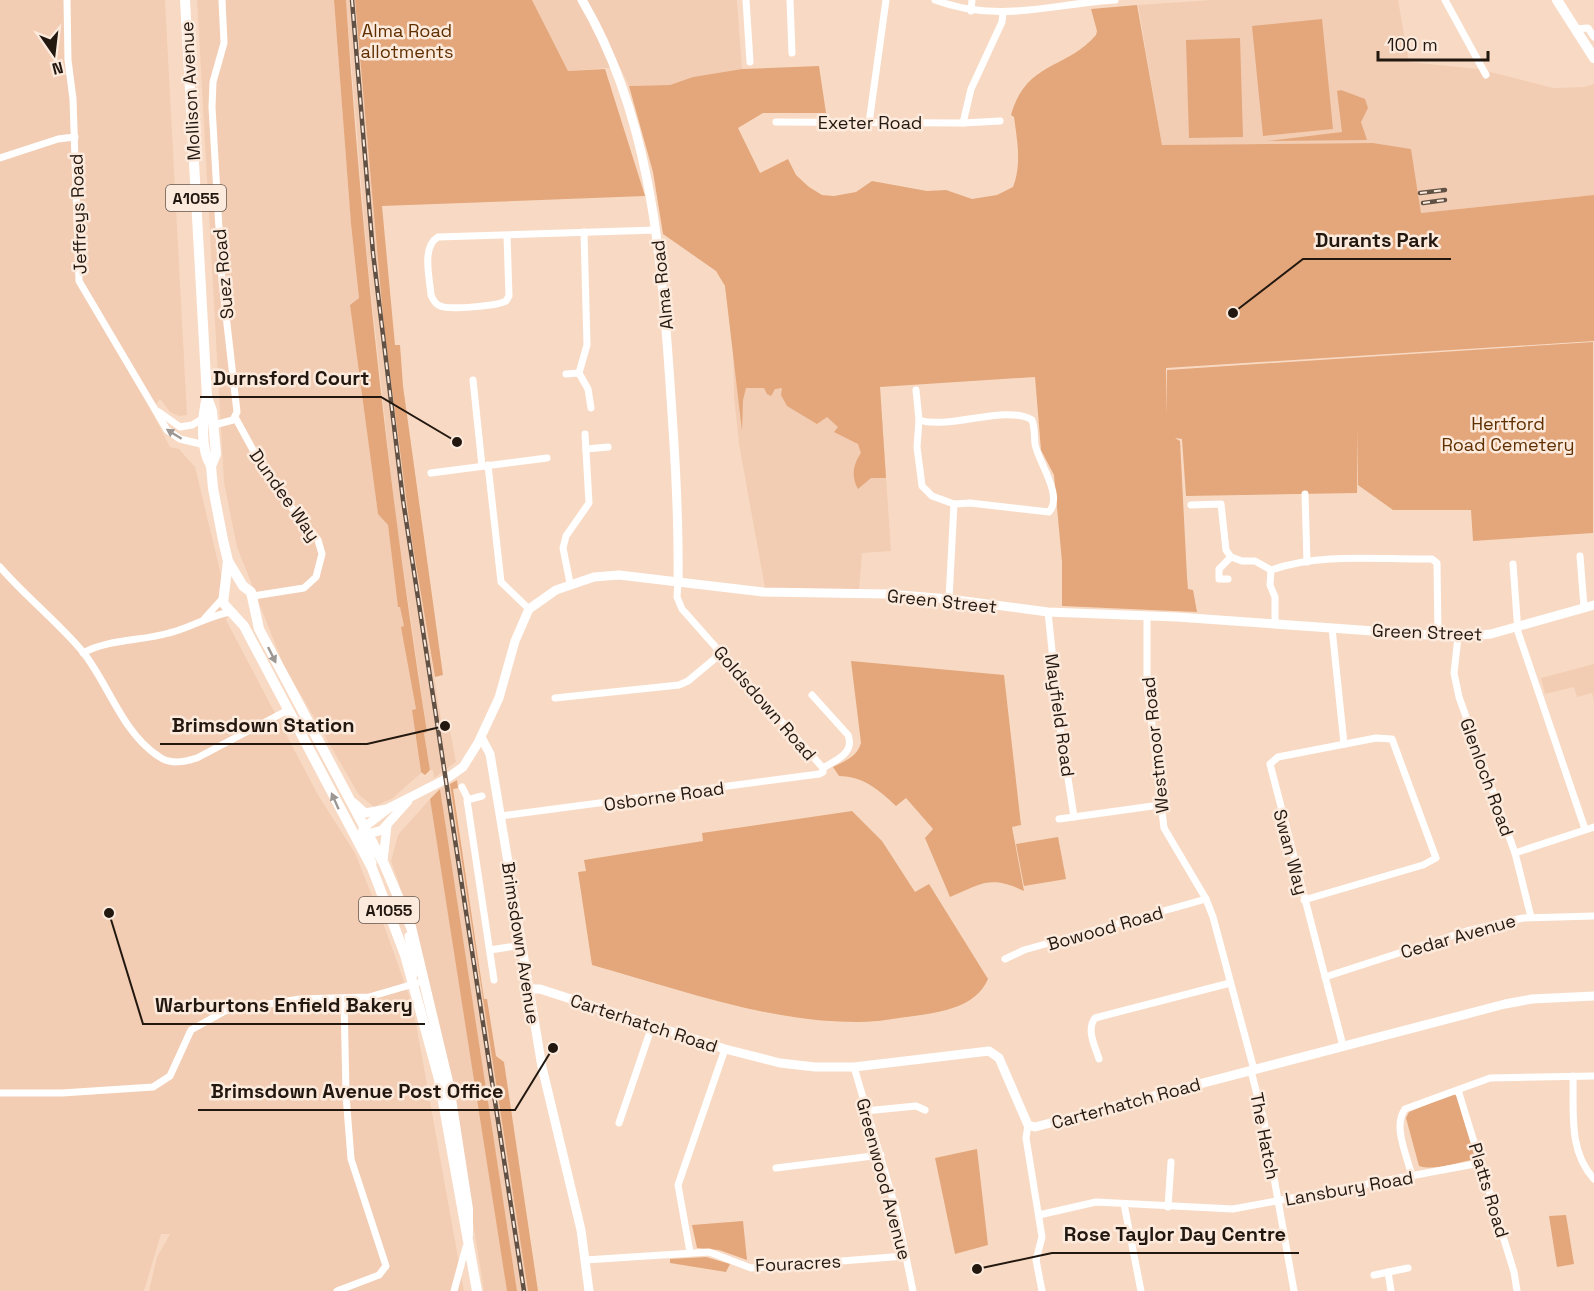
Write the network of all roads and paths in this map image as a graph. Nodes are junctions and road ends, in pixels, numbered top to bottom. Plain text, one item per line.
1 (67, 0) edge
2 (185, 0) edge
3 (222, 0) edge
4 (582, 0) edge
5 (746, 0) edge
6 (790, 0) edge
7 (886, 0) edge
8 (935, 0) edge
9 (972, 0) edge
10 (1115, 0) edge
11 (1445, 0) edge
12 (1557, 0) edge
13 (1073, 3) edge
14 (971, 12) junction
15 (1003, 13) junction
16 (1575, 29) junction
17 (1594, 37) edge
18 (792, 53) dead end
19 (1594, 58) edge
20 (750, 62) dead end
21 (1486, 75) dead end
22 (1000, 121) dead end
23 (777, 122) dead end
24 (869, 123) junction
25 (963, 123) junction
26 (75, 137) junction
27 (0, 158) edge
28 (656, 230) junction
29 (584, 232) junction
30 (507, 235) junction
31 (579, 373) junction
32 (566, 374) dead end
33 (472, 380) dead end
34 (916, 390) dead end
35 (207, 397) junction
36 (591, 408) dead end
37 (154, 409) junction
38 (204, 417) junction
39 (236, 417) junction
40 (919, 420) junction
41 (214, 425) junction
42 (585, 434) dead end
43 (205, 445) junction
44 (608, 447) dead end
45 (586, 449) junction
46 (547, 458) dead end
47 (485, 465) junction
48 (212, 466) junction
49 (431, 473) dead end
50 (1305, 494) dead end
51 (954, 504) junction
52 (1191, 505) dead end
53 (1580, 556) dead end
54 (1231, 557) junction
55 (228, 561) junction
56 (1307, 562) junction
57 (1514, 564) dead end
58 (0, 567) edge
59 (1271, 570) junction
60 (1228, 579) dead end
61 (570, 583) junction
62 (678, 583) junction
63 (243, 585) junction
64 (224, 595) junction
65 (949, 599) junction
66 (253, 600) junction
67 (1594, 605) edge
68 (1584, 607) junction
69 (529, 609) junction
70 (1048, 612) junction
71 (232, 613) junction
72 (1147, 616) junction
73 (205, 618) junction
74 (1275, 624) junction
75 (1517, 626) junction
76 (1332, 628) junction
77 (1438, 635) junction
78 (1458, 637) junction
79 (83, 653) junction
80 (724, 655) junction
81 (812, 695) dead end
82 (555, 698) dead end
83 (288, 710) junction
84 (481, 737) junction
85 (1344, 744) junction
86 (823, 768) junction
87 (462, 787) dead end
88 (345, 795) junction
89 (482, 796) dead end
90 (409, 798) junction
91 (468, 799) junction
92 (1160, 805) junction
93 (389, 808) junction
94 (500, 816) junction
95 (1074, 817) junction
96 (1059, 819) dead end
97 (387, 825) junction
98 (1594, 827) edge
99 (1585, 829) junction
100 (362, 834) junction
101 (1515, 854) junction
102 (384, 864) junction
103 (1206, 899) junction
104 (1304, 900) junction
105 (404, 909) junction
106 (1594, 916) edge
107 (1531, 917) junction
108 (522, 945) junction
109 (490, 950) junction
110 (1005, 959) dead end
111 (1325, 977) junction
112 (495, 980) dead end
113 (1230, 982) junction
114 (412, 983) junction
115 (424, 985) junction
116 (528, 989) junction
117 (1594, 996) edge
118 (344, 998) junction
119 (652, 1026) junction
120 (1343, 1046) junction
121 (725, 1049) junction
122 (1099, 1059) dead end
123 (854, 1067) junction
124 (1251, 1071) junction
125 (1573, 1076) junction
126 (1594, 1076) edge
127 (1458, 1090) junction
128 (0, 1093) edge
129 (925, 1110) dead end
130 (865, 1111) junction
131 (620, 1123) dead end
132 (1028, 1125) junction
133 (880, 1155) junction
134 (1172, 1162) dead end
135 (1480, 1163) junction
136 (776, 1168) dead end
137 (1412, 1177) junction
138 (1594, 1179) edge
139 (1278, 1201) junction
140 (1124, 1204) junction
141 (1168, 1207) junction
142 (1038, 1215) junction
143 (468, 1235) junction
144 (690, 1252) junction
145 (905, 1256) junction
146 (585, 1260) junction
147 (1408, 1268) dead end
148 (1388, 1272) junction
149 (1374, 1275) dead end
150 (337, 1291) edge
151 (454, 1291) edge
152 (477, 1291) edge
153 (589, 1291) edge
154 (913, 1291) edge
155 (1042, 1291) edge
156 (1142, 1291) edge
157 (1294, 1291) edge
158 (1390, 1291) edge
159 (1517, 1291) edge

1 - 26 street, Jeffreys Road
2 - 35 main road, Mollison Avenue / A1055
3 - 39 street, Suez Road
4 - 28 street, Alma Road
5 - 20 street
6 - 18 street
7 - 24 street
8 - 14 street
9 - 14 street
10 - 13 street
11 - 21 street
12 - 16 main road
13 - 15 street
14 - 15 street
15 - 25 street
16 - 17 street
16 - 19 main road
22 - 25 street, Exeter Road
23 - 24 street, Exeter Road
24 - 25 street, Exeter Road
26 - 27 street
26 - 37 street, Jeffreys Road
28 - 29 street
28 - 62 street, Alma Road
29 - 30 street
29 - 31 street
30 - 30 street
31 - 32 street
31 - 36 street
33 - 47 street
34 - 40 street
35 - 38 main road, Mollison Avenue / A1055
35 - 41 main road, Mollison Avenue / A1055
37 - 38 street, Jeffreys Road
43 -> 37 street, Jeffreys Road
38 - 43 main road, Mollison Avenue / A1055
39 - 41 street
39 - 66 street, Dundee Way
40 - 51 street
40 - 51 street
41 - 48 main road, Mollison Avenue / A1055
42 - 45 street
43 - 48 main road, Mollison Avenue / A1055
44 - 45 street
45 - 61 street
46 - 47 street
47 - 49 street
47 - 69 street
48 - 55 main road, Mollison Avenue / A1055
50 - 56 street
51 - 65 street
52 - 54 street
53 - 68 street
54 - 59 street
54 - 60 street
55 - 63 main road, Mollison Avenue / A1055
55 - 64 main road, Mollison Avenue / A1055
56 - 59 street
56 - 77 street
57 - 75 street
58 - 79 street
59 - 74 street
61 - 62 street, Green Street
61 - 69 street, Green Street
62 - 65 street, Green Street
62 - 80 street, Goldsdown Road
63 - 64 main road
63 - 66 main road, Mollison Avenue / A1055
64 - 71 main road, Mollison Avenue / A1055
64 - 73 street
65 - 70 street, Green Street
66 - 71 main road
66 -> 88 main road, Mollison Avenue / A1055
67 - 68 street, Green Street
68 - 75 street, Green Street
69 - 84 street
70 - 72 street, Green Street
70 - 95 street, Mayfield Road
71 - 73 street
71 - 83 main road, Mollison Avenue / A1055
72 - 74 street, Green Street
72 - 92 street, Westmoor Road
73 - 79 street
74 - 76 street, Green Street
75 - 78 street, Green Street
75 - 99 street
76 - 77 street, Green Street
76 - 85 street
77 - 78 street, Green Street
78 - 101 street, Glenloch Road
79 - 83 street
80 - 82 street
80 - 86 street, Goldsdown Road
81 - 86 street, Goldsdown Road
100 -> 83 main road, Mollison Avenue / A1055
84 - 90 street
84 - 94 street, Brimsdown Avenue
85 - 104 street, Swan Way
85 - 104 street, Swan Way
86 - 94 street, Osborne Road
87 - 91 street
88 - 93 street
88 - 100 main road, Mollison Avenue / A1055
89 - 91 street
90 - 93 street
90 - 97 street
91 - 109 street
92 - 95 street
92 - 103 street, Westmoor Road
93 - 100 street
94 - 108 street, Brimsdown Avenue
95 - 96 street
97 - 100 street
97 - 102 street
98 - 99 street
99 - 101 street
100 - 102 main road, Mollison Avenue / A1055
100 - 114 main road, Mollison Avenue / A1055
101 - 107 street, Glenloch Road
102 - 105 main road, Mollison Avenue / A1055
103 - 110 street, Bowood Road
103 - 113 street, Westmoor Road
104 - 111 street, Swan Way
105 - 114 street, Mollison Avenue / A1055
105 - 115 main road, Mollison Avenue / A1055
106 - 107 street, Cedar Avenue
107 - 111 street, Cedar Avenue
108 - 109 street
108 - 116 street, Brimsdown Avenue
109 - 112 street
111 - 120 street, Swan Way
113 - 122 street
113 - 124 street, Westmoor Road
114 - 115 street
114 - 118 street
114 - 143 main road, Mollison Avenue / A1055
115 - 143 main road, Mollison Avenue / A1055
116 - 119 street, Carterhatch Road
116 - 146 street, Brimsdown Avenue
117 - 120 street, Carterhatch Road
118 - 128 street
118 - 150 street
119 - 121 street, Carterhatch Road
119 - 131 street
120 - 124 street, Carterhatch Road
121 - 123 street, Carterhatch Road
121 - 144 street
123 - 130 street, Greenwood Avenue
123 - 132 street, Carterhatch Road
124 - 132 street, Carterhatch Road
124 - 139 street, The Hatch
125 - 126 street
125 - 127 street
125 - 138 street
127 - 135 street, Platts Road
127 - 137 street
129 - 130 street
130 - 133 street, Greenwood Avenue
132 - 142 street
133 - 136 street
133 - 145 street, Greenwood Avenue
134 - 141 street
135 - 137 street, Lansbury Road
135 - 159 street, Platts Road
137 - 139 street, Lansbury Road
139 - 141 street, Lansbury Road
139 - 157 street, The Hatch
140 - 141 street, Lansbury Road
140 - 142 street, Lansbury Road
140 - 156 street
142 - 155 street
143 - 151 street
143 - 152 main road, Mollison Avenue / A1055
144 - 145 street, Fouracres
144 - 146 street, Fouracres
145 - 154 street, Greenwood Avenue
146 - 153 street, Brimsdown Avenue
147 - 148 street
148 - 149 street
148 - 158 street

